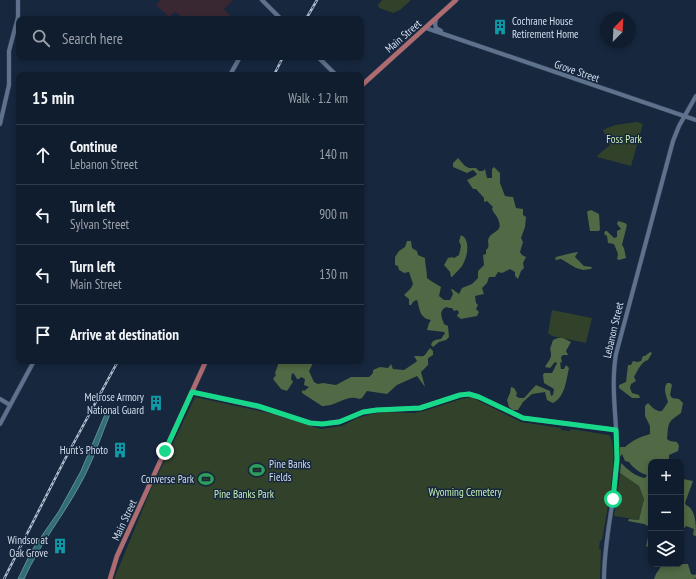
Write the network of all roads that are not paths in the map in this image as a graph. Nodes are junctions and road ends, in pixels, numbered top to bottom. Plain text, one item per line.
1 (18, 0) edge
2 (262, 0) edge
3 (456, 0) edge
4 (18, 16) edge
5 (274, 16) edge
6 (436, 19) junction
7 (16, 26) edge
8 (426, 28) junction
9 (452, 37) junction
10 (238, 60) edge
11 (321, 60) edge
12 (232, 72) edge
13 (333, 72) edge
14 (364, 83) edge
15 (696, 96) edge
16 (685, 116) junction
17 (696, 120) edge
18 (0, 124) edge
19 (32, 364) edge
20 (205, 364) edge
21 (192, 392) junction
22 (0, 399) edge
23 (10, 405) junction
24 (0, 424) edge
25 (616, 430) junction
26 (110, 579) edge
27 (604, 579) edge

1 - 4 main road
2 - 5 main road
3 - 6 main road, Main Street
6 - 8 main road, Main Street
6 - 9 main road, Grove Street
7 - 18 main road
8 - 9 main road, Grove Street
8 - 14 main road, Main Street
9 - 16 main road, Grove Street
10 - 12 main road
11 - 13 main road
15 - 16 main road, Lebanon Street
16 - 17 main road, Grove Street
16 - 25 main road, Lebanon Street
19 - 23 main road
20 - 21 main road, Main Street
21 - 25 main road
21 - 26 main road, Main Street
22 - 23 main road
23 - 24 main road
25 - 27 main road, Lebanon Street

